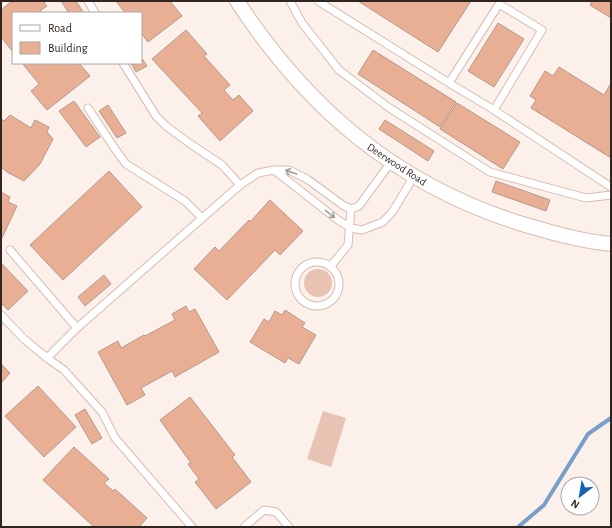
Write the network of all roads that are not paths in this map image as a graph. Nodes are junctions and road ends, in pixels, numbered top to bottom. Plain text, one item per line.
1 (88, 1) edge
2 (237, 1) edge
3 (290, 1) edge
4 (318, 1) edge
5 (94, 12) edge
6 (124, 64) edge
7 (449, 83) junction
8 (88, 108) dead end
9 (494, 110) junction
10 (391, 162) junction
11 (274, 170) junction
12 (414, 176) junction
13 (240, 185) junction
14 (611, 187) edge
15 (611, 195) edge
16 (352, 209) junction
17 (202, 218) junction
18 (351, 228) junction
19 (611, 244) edge
20 (10, 250) dead end
21 (330, 267) junction
22 (1, 315) edge
23 (77, 328) junction
24 (47, 358) junction
25 (192, 527) edge
26 (244, 527) edge
27 (289, 527) edge

1 - 5 lane
2 - 10 street, Deerwood Road
3 - 15 lane
4 - 7 lane
6 - 13 lane
7 - 9 lane
7 - 9 lane
8 - 17 lane
9 - 14 lane
10 - 12 street, Deerwood Road
10 - 16 lane
11 - 13 lane
16 -> 11 lane
11 -> 18 lane
12 - 18 lane
12 - 19 street, Deerwood Road
13 - 17 lane
16 - 18 lane
17 - 23 lane
18 - 21 lane
20 - 23 lane
21 - 21 lane
22 - 24 lane
23 - 24 lane
24 - 25 lane
26 - 27 lane

